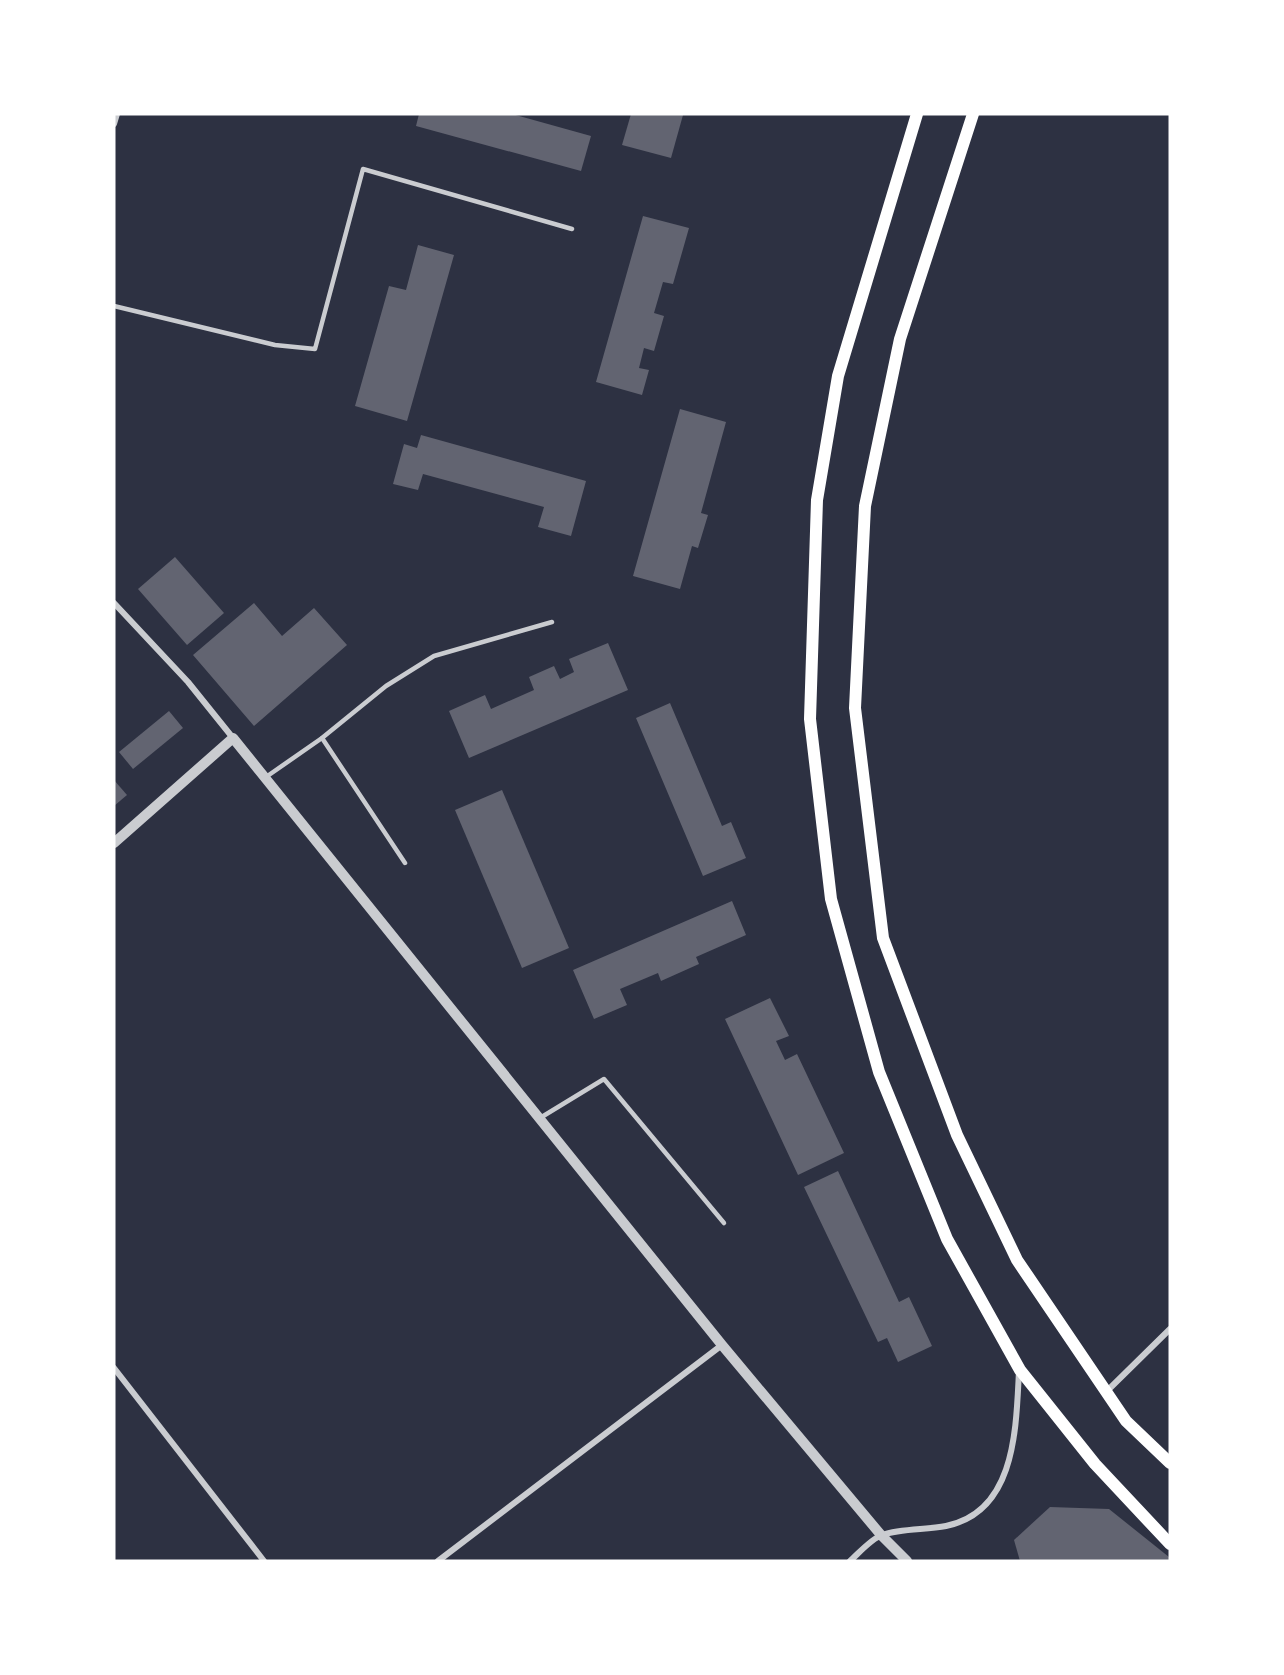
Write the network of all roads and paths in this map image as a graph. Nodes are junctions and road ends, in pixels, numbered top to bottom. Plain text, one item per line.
1 (117, 114) edge
2 (917, 114) edge
3 (973, 114) edge
4 (114, 124) edge
5 (572, 229) dead end
6 (114, 306) edge
7 (114, 603) edge
8 (552, 622) dead end
9 (233, 738) junction
10 (322, 738) junction
11 (265, 778) junction
12 (114, 843) edge
13 (405, 863) dead end
14 (540, 1118) junction
15 (724, 1223) dead end
16 (1170, 1329) edge
17 (722, 1345) junction
18 (114, 1368) edge
19 (1020, 1370) junction
20 (1106, 1393) junction
21 (1170, 1463) edge
22 (881, 1535) junction
23 (1170, 1544) edge
24 (264, 1561) edge
25 (438, 1561) edge
26 (850, 1561) edge
27 (907, 1561) edge

1 - 4 street
2 - 19 main road
3 - 20 main road
5 - 6 lane
7 - 9 street
8 - 10 lane
9 - 11 street
9 - 12 street
10 - 11 lane
10 - 13 lane
11 - 14 street
14 - 15 lane
14 - 17 street
16 - 20 street
17 - 22 street
17 - 25 street
18 - 24 street
19 - 22 street
19 - 23 main road
20 - 21 main road
22 - 26 street
22 - 27 street

